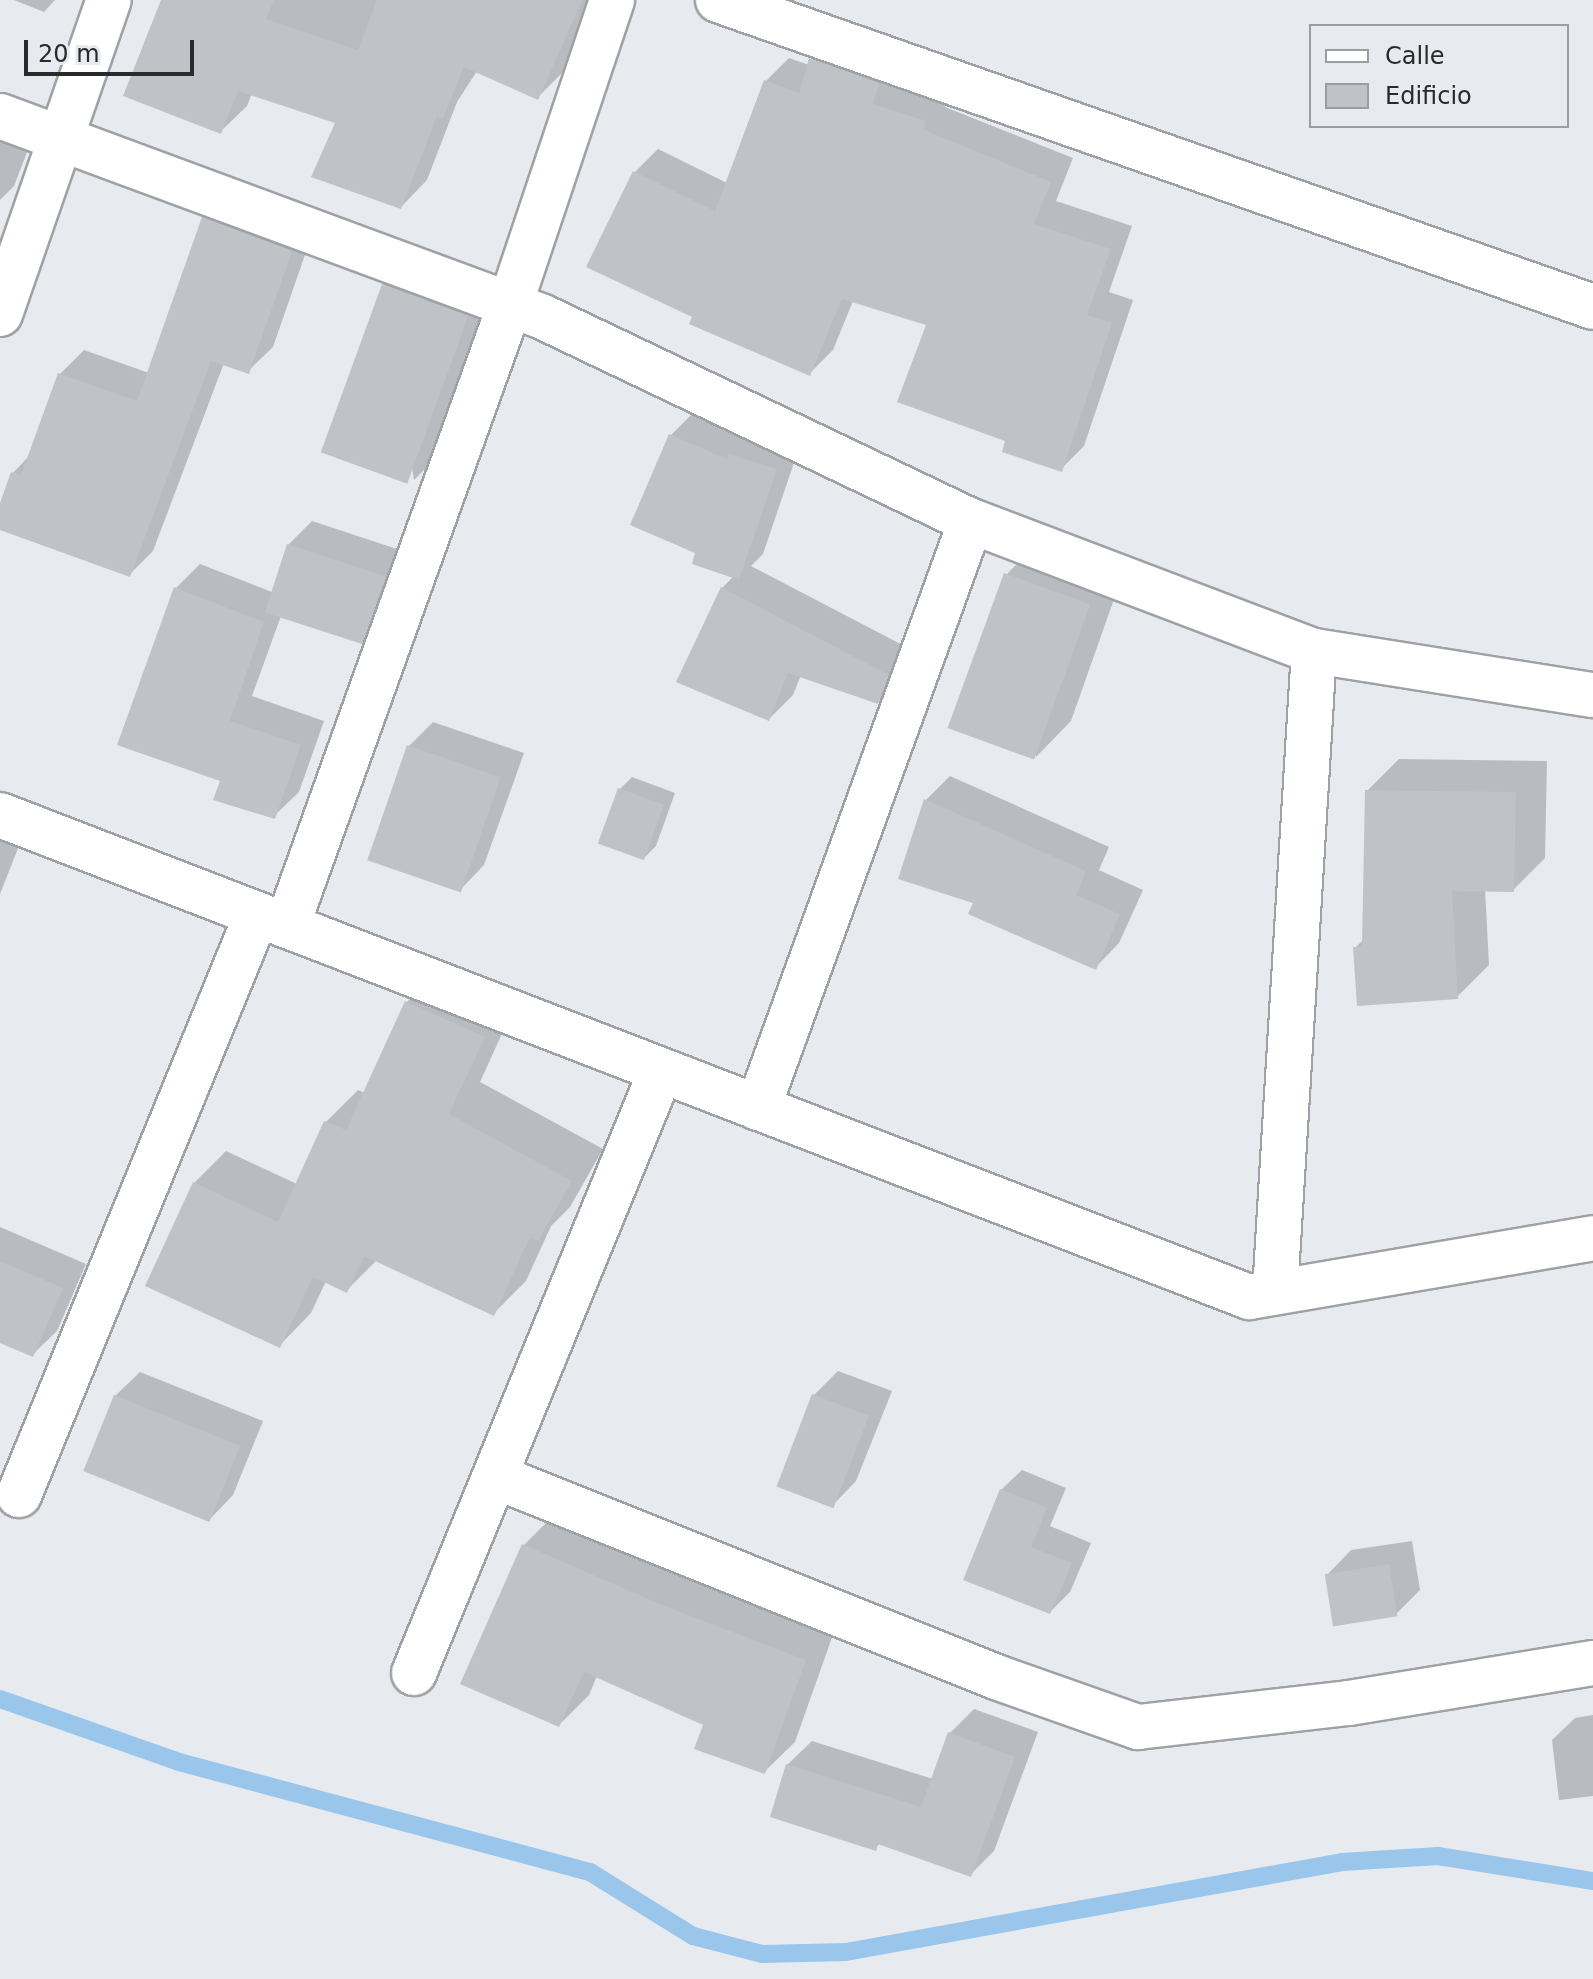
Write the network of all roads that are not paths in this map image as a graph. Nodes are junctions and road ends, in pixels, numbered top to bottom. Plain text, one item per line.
1 (109, 0) edge
2 (612, 0) edge
3 (718, 0) edge
4 (0, 116) edge
5 (59, 140) junction
6 (510, 305) junction
7 (1593, 307) edge
8 (0, 314) edge
9 (971, 521) junction
10 (1314, 651) junction
11 (1593, 695) edge
12 (0, 815) edge
13 (272, 920) junction
14 (661, 1071) junction
15 (758, 1108) junction
16 (1593, 1238) edge
17 (1275, 1292) junction
18 (497, 1477) junction
19 (19, 1495) dead end
20 (1593, 1663) edge
21 (414, 1673) dead end

1 - 5 street
2 - 6 street
3 - 7 street
4 - 5 street
5 - 6 street
5 - 8 street
6 - 9 street
6 - 13 street
9 - 10 street
9 - 15 street
10 - 11 street
10 - 17 street
12 - 13 street
13 - 14 street
13 - 19 street
14 - 15 street
14 - 18 street
15 - 17 street
16 - 17 street
18 - 20 street
18 - 21 street

